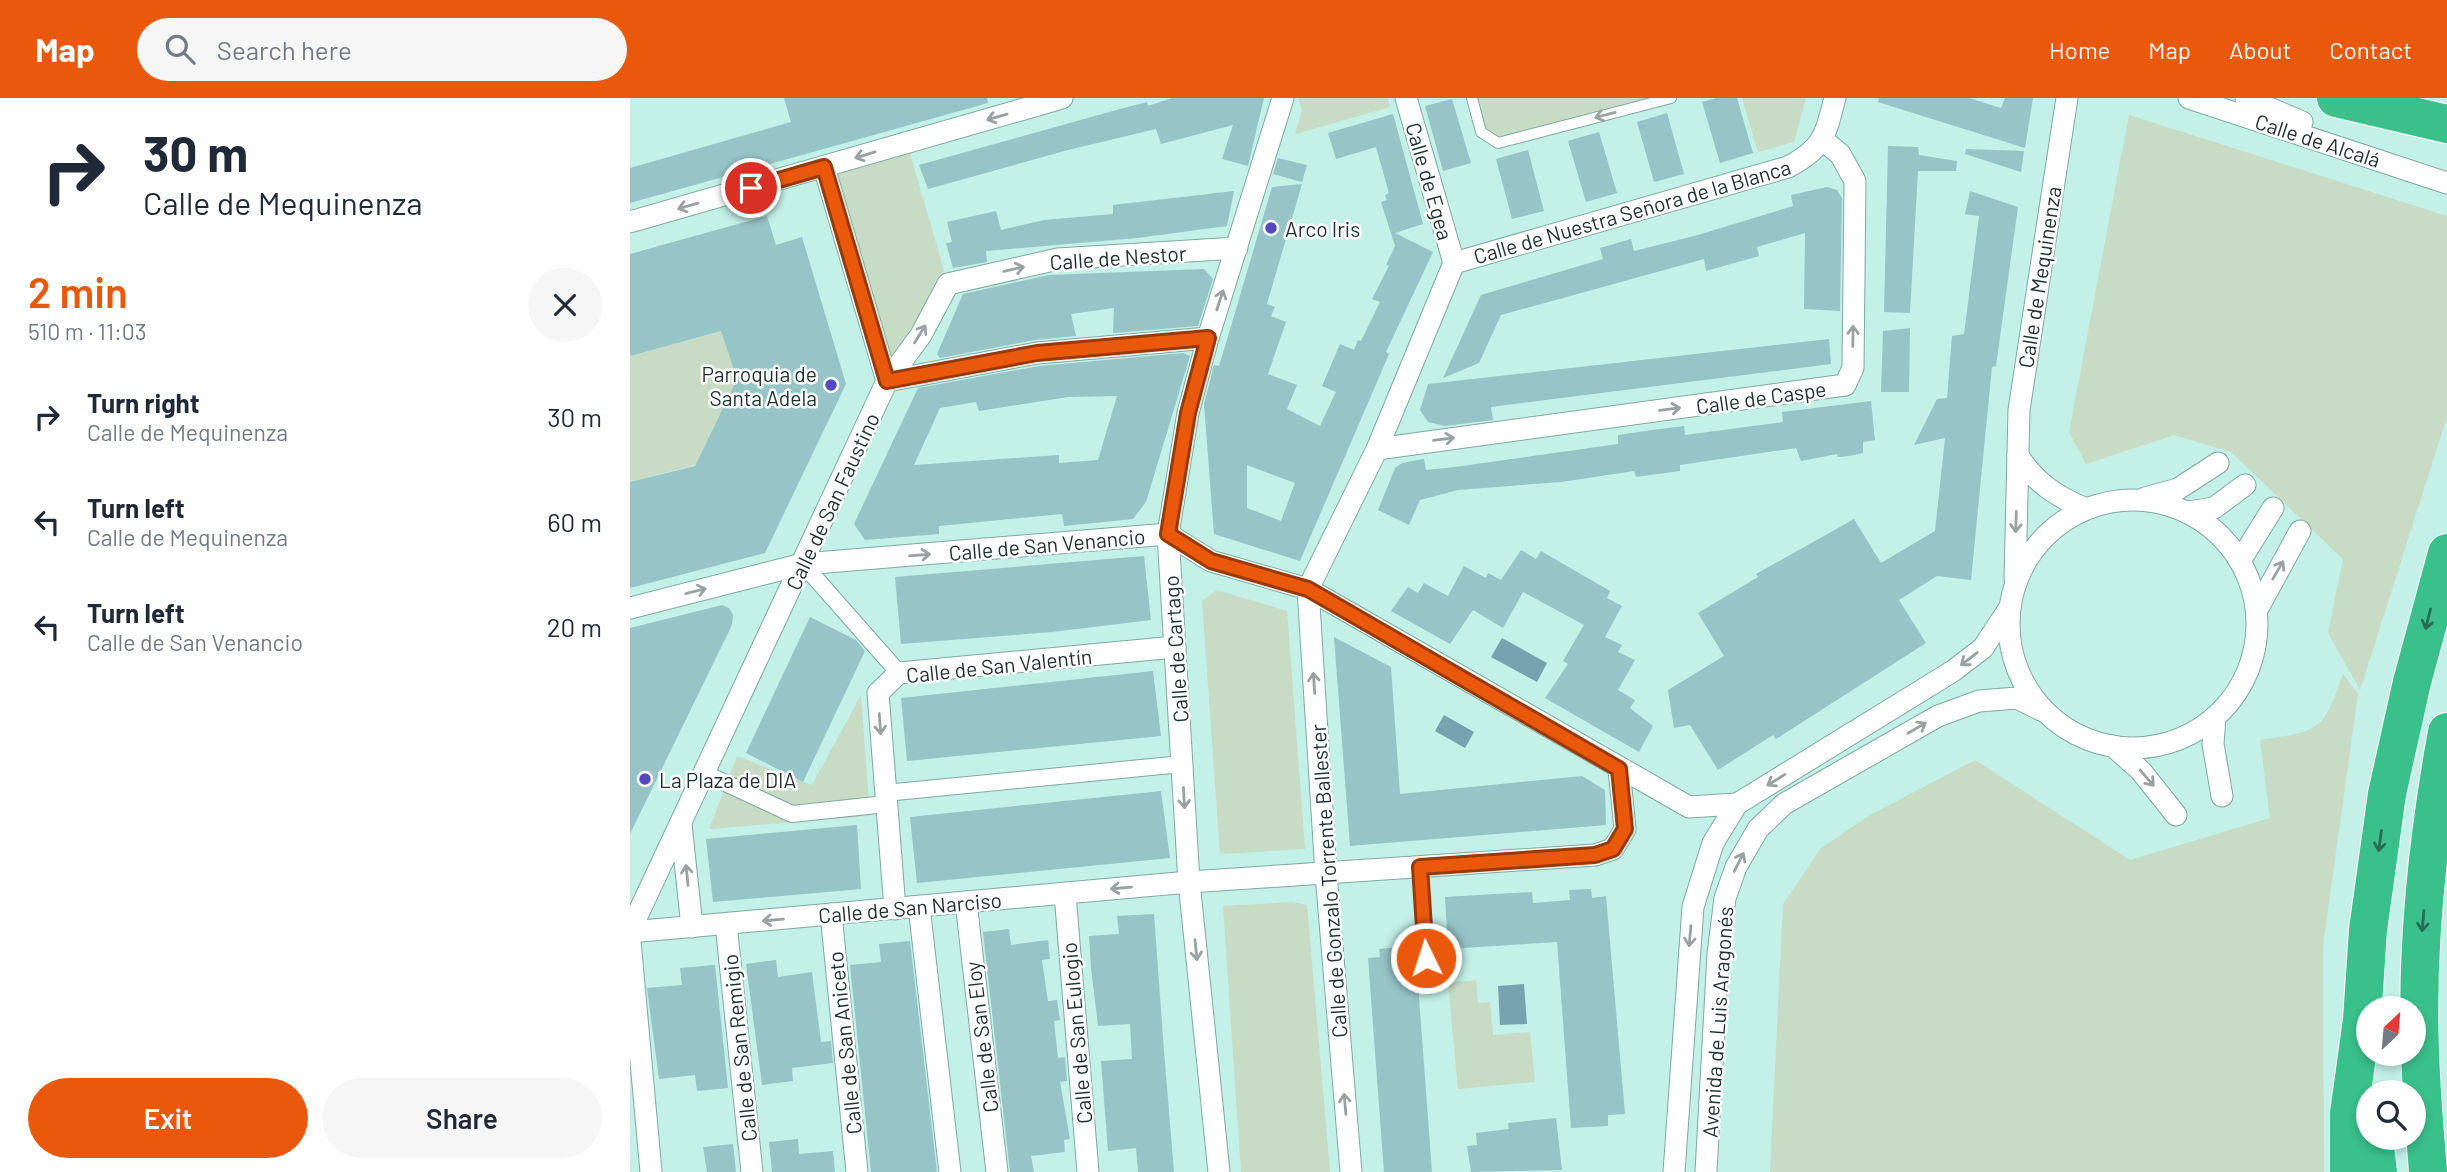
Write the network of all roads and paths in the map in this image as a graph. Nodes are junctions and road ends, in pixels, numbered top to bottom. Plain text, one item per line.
1 (1062, 98) edge
2 (1283, 98) edge
3 (1406, 98) edge
4 (1472, 98) edge
5 (1671, 98) edge
6 (1835, 98) edge
7 (2067, 98) edge
8 (2189, 98) edge
9 (2246, 98) edge
10 (2336, 98) edge
11 (2383, 98) edge
12 (2447, 123) edge
13 (1824, 141) junction
14 (824, 167) junction
15 (2447, 181) edge
16 (630, 222) edge
17 (1237, 248) junction
18 (1454, 263) junction
19 (1208, 338) junction
20 (887, 381) junction
21 (1377, 449) junction
22 (2018, 456) junction
23 (2218, 463) dead end
24 (2245, 485) dead end
25 (2137, 500) junction
26 (2273, 508) dead end
27 (2086, 509) junction
28 (2188, 512) junction
29 (2301, 531) dead end
30 (1168, 534) junction
31 (2447, 553) edge
32 (2240, 561) junction
33 (803, 564) junction
34 (1308, 589) junction
35 (2013, 597) junction
36 (630, 608) edge
37 (2257, 610) junction
38 (1175, 646) junction
39 (899, 673) junction
40 (2047, 712) junction
41 (2215, 717) junction
42 (2447, 732) edge
43 (2113, 746) junction
44 (1182, 764) junction
45 (1619, 769) junction
46 (704, 773) junction
47 (2222, 796) dead end
48 (886, 798) junction
49 (1737, 804) junction
50 (2176, 815) dead end
51 (681, 822) junction
52 (1420, 867) junction
53 (1326, 874) junction
54 (1189, 882) junction
55 (1065, 894) junction
56 (966, 902) junction
57 (919, 906) junction
58 (895, 909) junction
59 (831, 914) junction
60 (726, 924) junction
61 (692, 927) junction
62 (630, 931) edge
63 (630, 941) edge
64 (1426, 958) dead end
65 (2364, 996) edge
66 (2356, 1063) edge
67 (2375, 1150) edge
68 (651, 1172) edge
69 (752, 1172) edge
70 (857, 1172) edge
71 (950, 1172) edge
72 (997, 1172) edge
73 (1088, 1172) edge
74 (1219, 1172) edge
75 (1351, 1172) edge
76 (1674, 1172) edge
77 (1706, 1172) edge
78 (2349, 1172) edge
79 (2378, 1172) edge
80 (2428, 1172) edge

1 -> 14 street
2 - 17 street, Calle de Cartago
3 - 18 street, Calle de Egea
5 -> 4 lane
6 - 13 street
7 - 22 street, Calle de Mequinenza
8 - 15 street, Calle de Alcalá
9 - 15 street, Calle de Alcalá
10 - 12 highway
11 - 12 highway
13 - 18 street, Calle de Nuestra Señora de la Blanca
21 -> 13 street, Calle de Caspe
14 -> 16 street
14 - 20 street
19 -> 17 street, Calle de Cartago
20 -> 17 street, Calle de Nestor
18 - 21 street, Calle de Nuestra Señora de la Blanca
19 - 20 street
19 - 30 street, Calle de Cartago
20 - 33 street, Calle de San Faustino
21 - 34 street, Calle de Nuestra Señora de la Blanca
22 - 27 street
22 -> 35 street, Calle de Mequinenza
23 - 25 street
24 - 28 street
25 - 27 street
25 - 28 street
26 - 32 street
27 - 35 street
28 - 32 street
37 -> 29 street
33 -> 30 street, Calle de San Venancio
30 - 34 street, Calle de San Venancio
30 - 38 street, Calle de Cartago
31 -> 65 highway
32 - 37 street
36 -> 33 street, Calle de San Venancio
33 - 39 street
33 - 46 street, Calle de San Faustino
34 - 45 street, Calle de San Venancio
53 -> 34 street, Calle de Gonzalo Torrente Ballester
35 - 40 street
35 -> 49 street
37 - 41 street
38 - 39 street, Calle de San Valentín
38 - 44 street, Calle de Cartago
39 -> 48 street, Calle de San Valentín
40 - 43 street
77 -> 40 street, Avenida de Luis Aragonés
41 - 43 street
41 - 47 street
42 -> 80 highway
43 -> 50 street
44 - 48 street
44 -> 54 street, Calle de Cartago
45 - 49 street, Calle de San Venancio
45 - 52 street
46 - 48 street
46 - 51 street, Calle de San Faustino
48 - 58 street, Calle de San Valentín
49 -> 76 street, Avenida de Luis Aragonés
61 -> 51 street
51 - 62 street, Calle de San Faustino
52 - 53 street
52 - 64 lane
53 - 54 street
75 -> 53 street, Calle de Gonzalo Torrente Ballester
54 -> 55 street, Calle de San Narciso
54 -> 74 street, Calle de Cartago
55 - 56 street, Calle de San Narciso
55 - 73 street, Calle de San Eulogio
56 - 57 street, Calle de San Narciso
56 - 72 street, Calle de San Eloy
57 - 58 street, Calle de San Narciso
57 - 71 street
58 - 59 street, Calle de San Narciso
59 -> 60 street, Calle de San Narciso
59 - 70 street, Calle de San Aniceto
60 - 61 street, Calle de San Narciso
60 - 69 street, Calle de San Remigio
61 - 62 street, Calle de San Narciso
63 - 68 street
66 - 78 highway
67 - 79 highway

